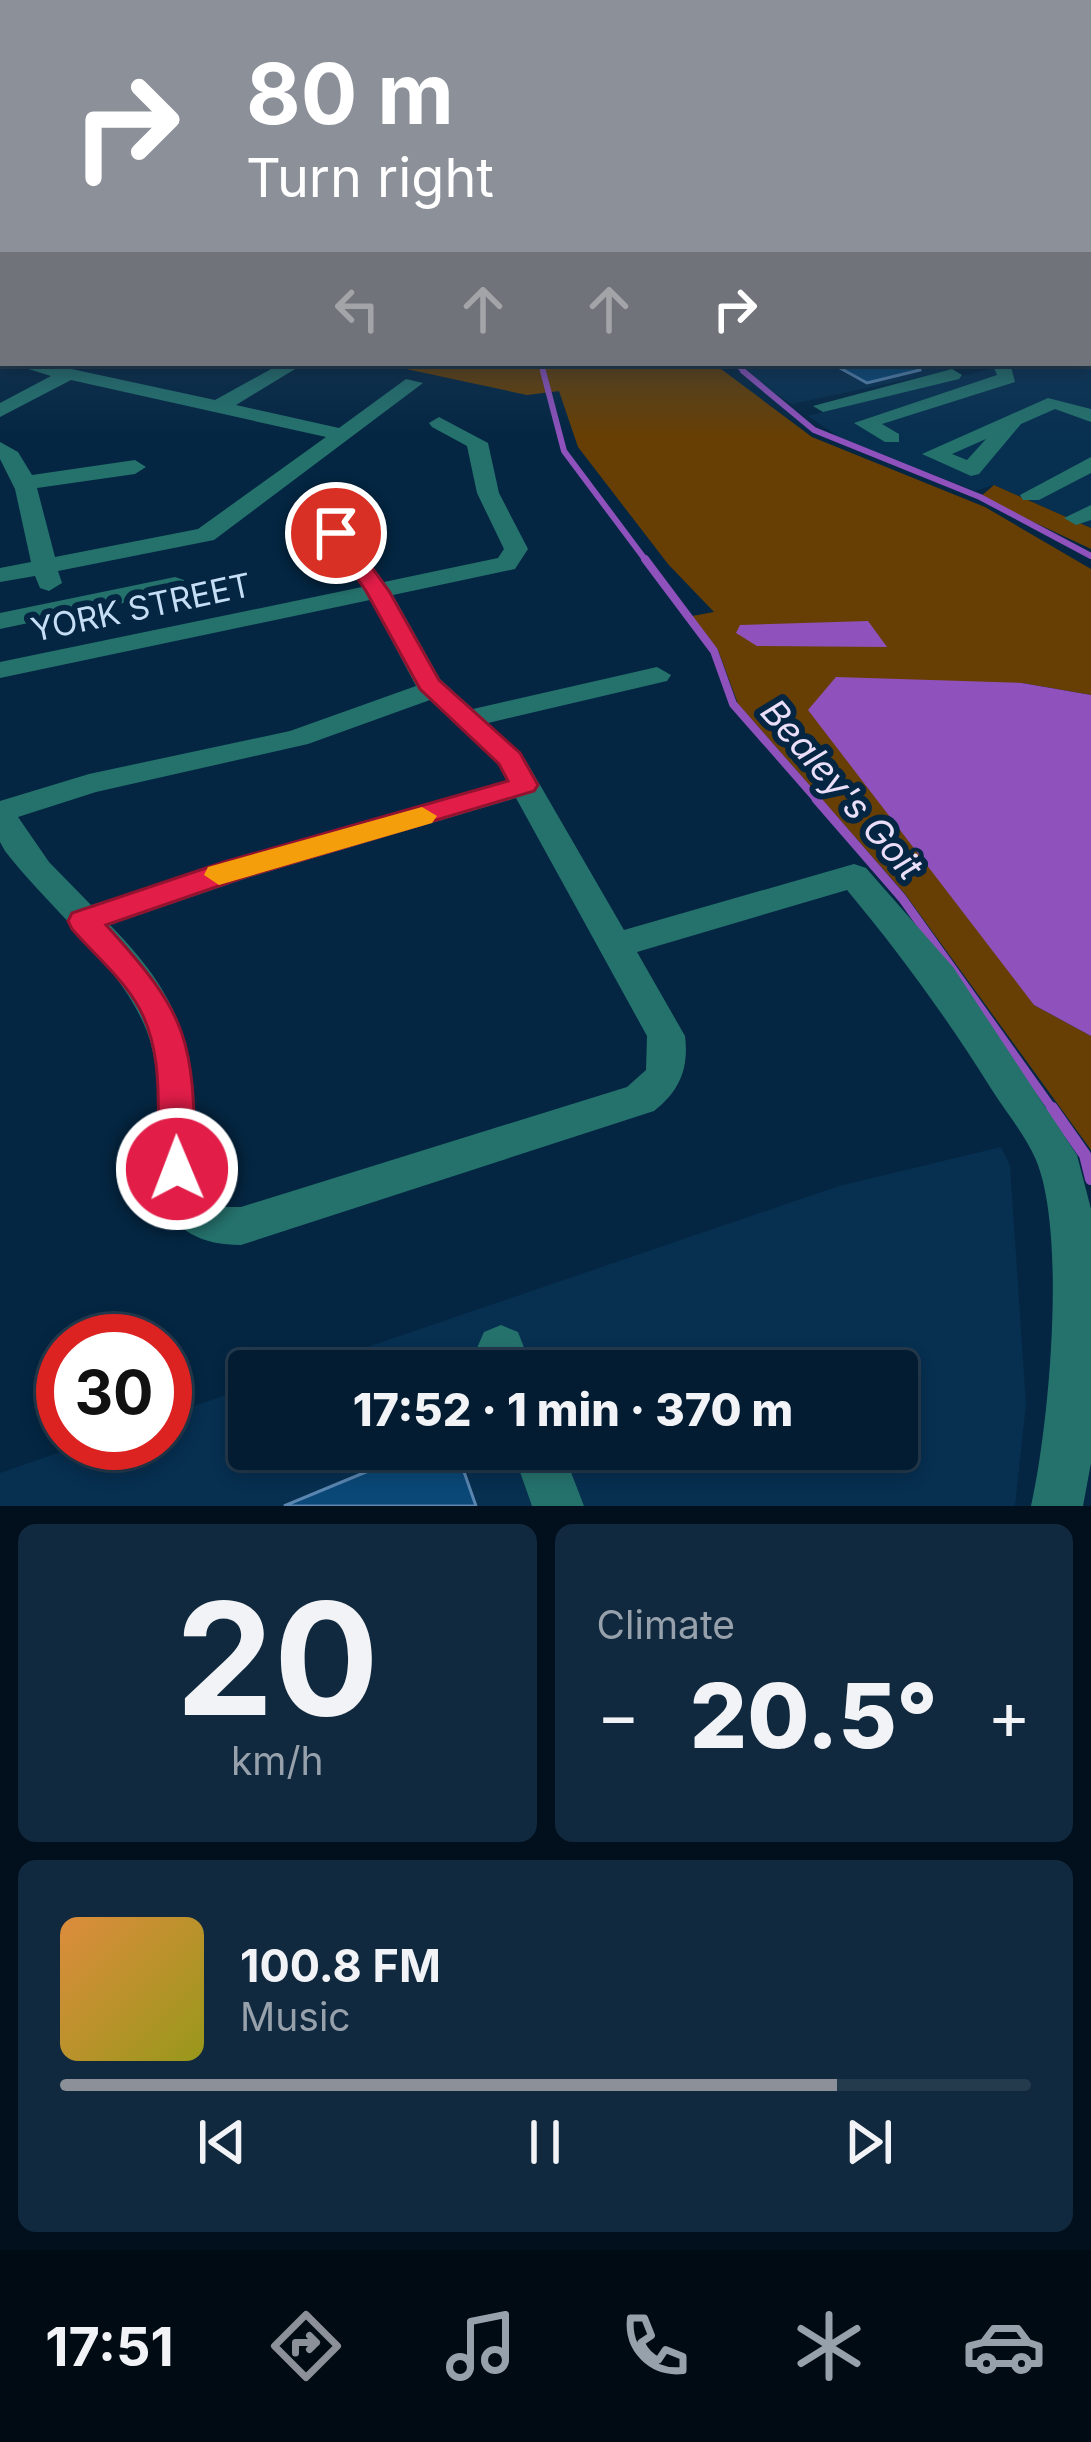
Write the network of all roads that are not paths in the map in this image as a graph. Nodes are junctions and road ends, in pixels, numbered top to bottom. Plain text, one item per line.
1 (140, 366) edge
2 (291, 366) edge
3 (1002, 368) edge
4 (65, 370) edge
5 (108, 383) junction
6 (413, 383) dead end
7 (1034, 390) dead end
8 (823, 406) dead end
9 (218, 407) junction
10 (0, 411) edge
11 (1091, 416) edge
12 (1013, 421) dead end
13 (439, 423) dead end
14 (340, 434) junction
15 (892, 437) dead end
16 (0, 448) edge
17 (1089, 451) edge
18 (135, 467) dead end
19 (24, 483) junction
20 (1031, 494) dead end
21 (339, 515) dead end
22 (0, 575) edge
23 (46, 575) junction
24 (175, 585) dead end
25 (378, 591) junction
26 (0, 621) edge
27 (0, 670) edge
28 (657, 675) dead end
29 (435, 689) junction
30 (470, 718) junction
31 (524, 785) junction
32 (0, 813) edge
33 (83, 921) junction
34 (615, 945) junction
35 (545, 1470) edge
36 (558, 1506) edge
37 (1057, 1506) edge

1 - 5 street
2 - 9 street
3 - 7 street
3 - 8 street
3 - 15 street
4 - 5 street
4 - 10 street
5 - 9 street
6 - 14 street
9 - 14 street
11 - 12 street
13 - 25 street, YORK STREET
14 - 23 street
16 - 19 street
17 - 20 street
18 - 19 street
19 - 23 street
21 - 25 street
22 - 23 street
24 - 26 street
25 - 27 street, YORK STREET
25 - 29 street
28 - 30 street
29 - 30 street
29 - 32 street
30 - 31 street
31 - 33 street
31 - 34 street
32 - 33 street
33 - 34 street
34 - 37 street
35 - 36 street

